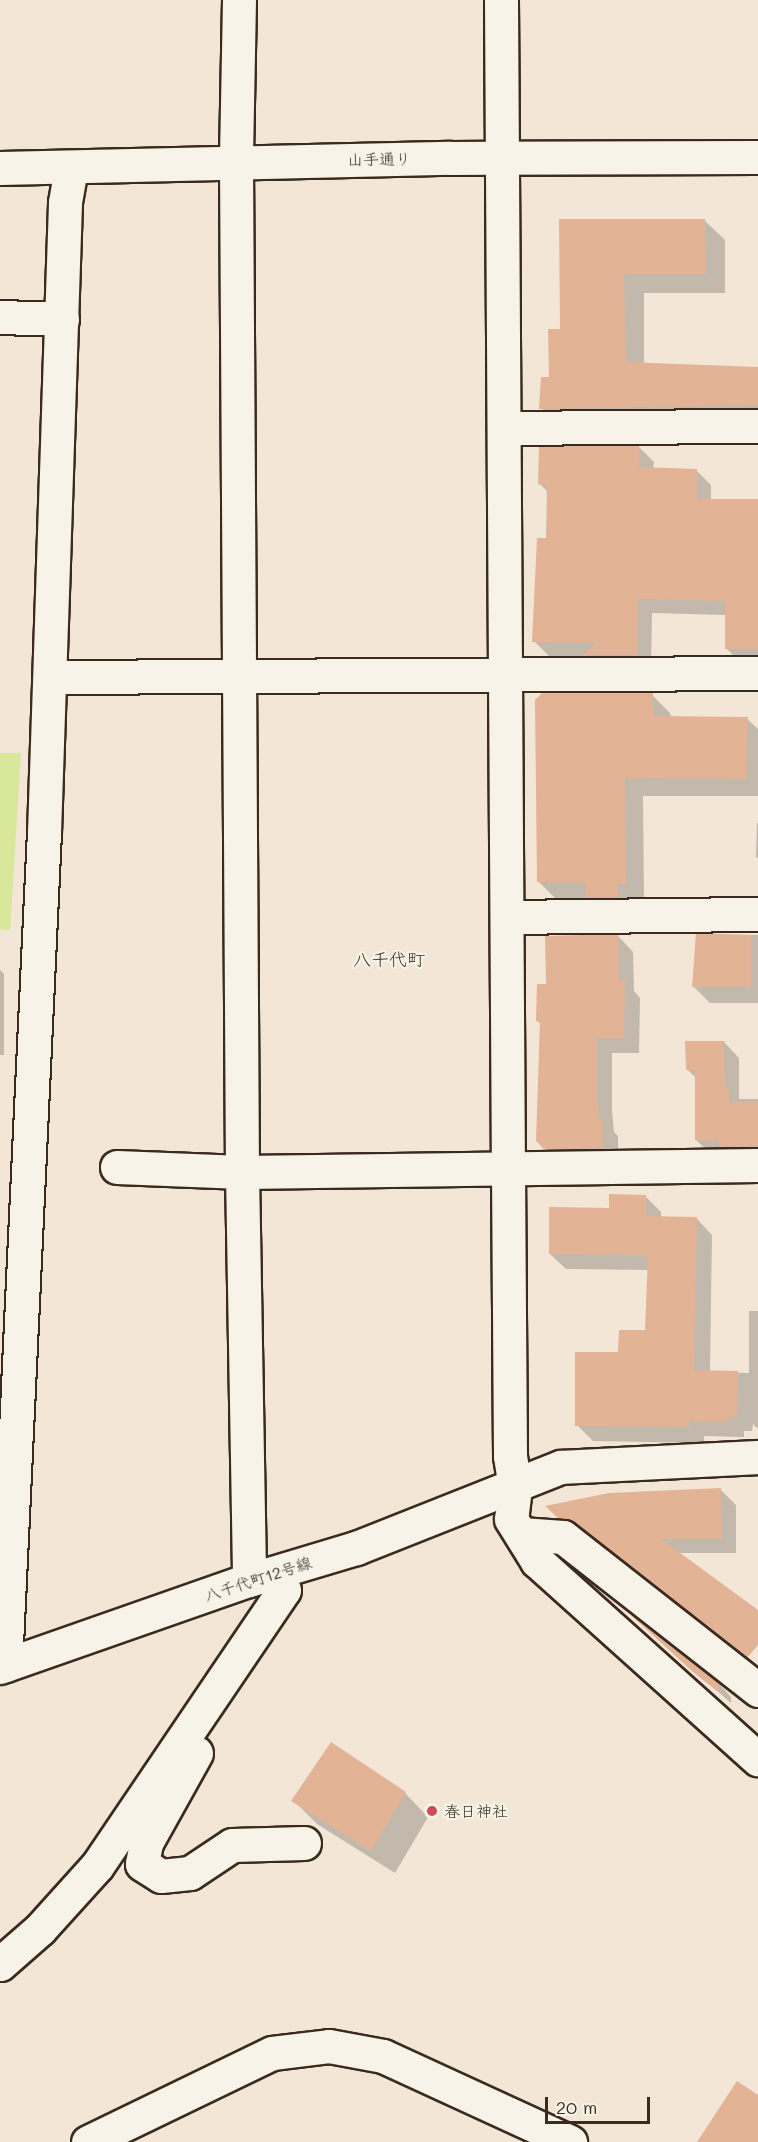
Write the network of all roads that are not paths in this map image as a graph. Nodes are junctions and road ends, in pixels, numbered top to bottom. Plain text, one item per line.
1 (239, 0) edge
2 (501, 0) edge
3 (758, 157) edge
4 (500, 158) junction
5 (236, 162) junction
6 (0, 168) edge
7 (71, 168) junction
8 (0, 317) edge
9 (62, 319) junction
10 (758, 426) edge
11 (505, 428) junction
12 (758, 673) edge
13 (239, 675) junction
14 (505, 675) junction
15 (50, 677) junction
16 (758, 914) edge
17 (507, 917) junction
18 (758, 1165) edge
19 (117, 1167) dead end
20 (508, 1169) junction
21 (242, 1172) junction
22 (758, 1457) edge
23 (515, 1488) junction
24 (521, 1534) junction
25 (268, 1581) junction
26 (2, 1666) edge
27 (758, 1690) edge
28 (758, 1759) edge
29 (304, 1843) dead end
30 (0, 1964) edge
31 (88, 2142) edge
32 (570, 2142) edge

1 - 5 street
2 - 4 street
3 - 4 street, 山手通り
4 - 5 street, 山手通り
4 - 11 street
5 - 7 street, 山手通り
5 - 13 street
6 - 7 street, 山手通り
7 - 9 street
8 - 9 street
9 - 15 street
10 - 11 street
11 - 14 street
12 - 14 street
13 - 14 street
13 - 15 street
13 - 21 street
14 - 17 street
15 - 26 street
16 - 17 street
17 - 20 street
18 - 20 street
19 - 21 street
20 - 21 street
20 - 23 street
21 - 25 street
22 - 23 street, 八千代町12号線
23 - 24 street
23 - 25 street, 八千代町12号線
24 - 27 street
24 - 28 street
25 - 26 street, 八千代町12号線
25 - 29 street
25 - 30 street
31 - 32 street

